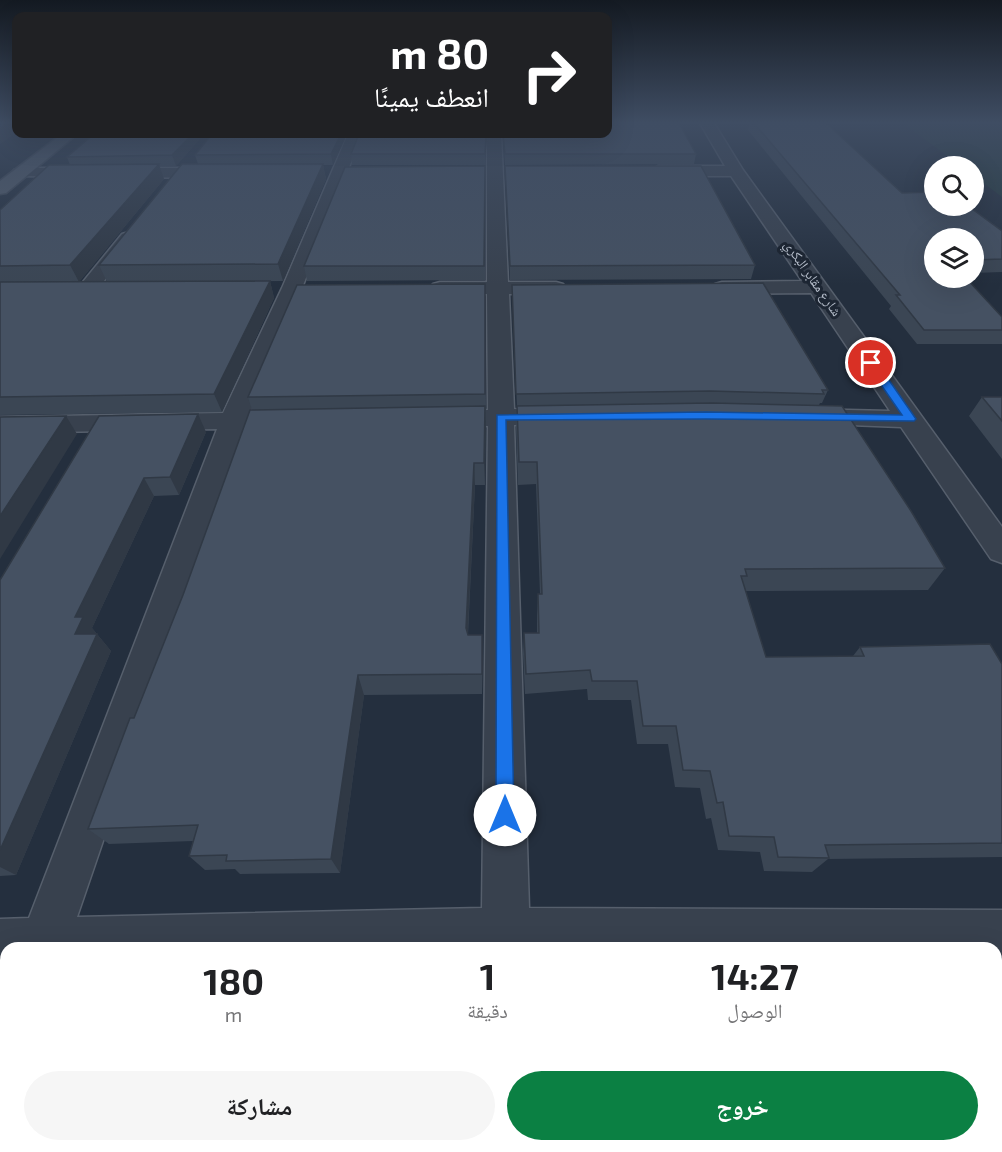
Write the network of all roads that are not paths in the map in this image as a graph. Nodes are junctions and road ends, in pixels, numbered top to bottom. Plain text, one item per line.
1 (16, 177) edge
2 (180, 177) edge
3 (339, 177) edge
4 (498, 177) edge
5 (740, 177) edge
6 (0, 189) edge
7 (168, 191) edge
8 (138, 228) edge
9 (819, 287) junction
10 (418, 288) edge
11 (498, 288) junction
12 (582, 288) edge
13 (700, 288) edge
14 (64, 292) edge
15 (85, 292) junction
16 (108, 292) edge
17 (592, 416) edge
18 (501, 417) junction
19 (778, 417) edge
20 (419, 418) edge
21 (910, 419) junction
22 (315, 420) edge
23 (233, 421) junction
24 (99, 424) junction
25 (0, 425) edge
26 (83, 452) edge
27 (1002, 551) edge
28 (506, 932) junction
29 (1002, 934) edge
30 (22, 942) edge
31 (236, 942) edge

1 - 6 main road
2 - 7 street
3 - 23 street
4 - 11 street
5 - 9 street, شارع مقابر البكري
8 - 15 street
9 - 13 street
9 - 21 street, شارع مقابر البكري
10 - 11 street
11 - 12 street
11 - 18 street
14 - 15 street
15 - 16 street
17 - 18 street
18 - 20 street
18 - 28 street
19 - 21 street
21 - 27 street, شارع مقابر البكري
22 - 23 street
23 - 24 street
23 - 30 street
24 - 25 street
24 - 26 street
28 - 29 street
28 - 31 street

